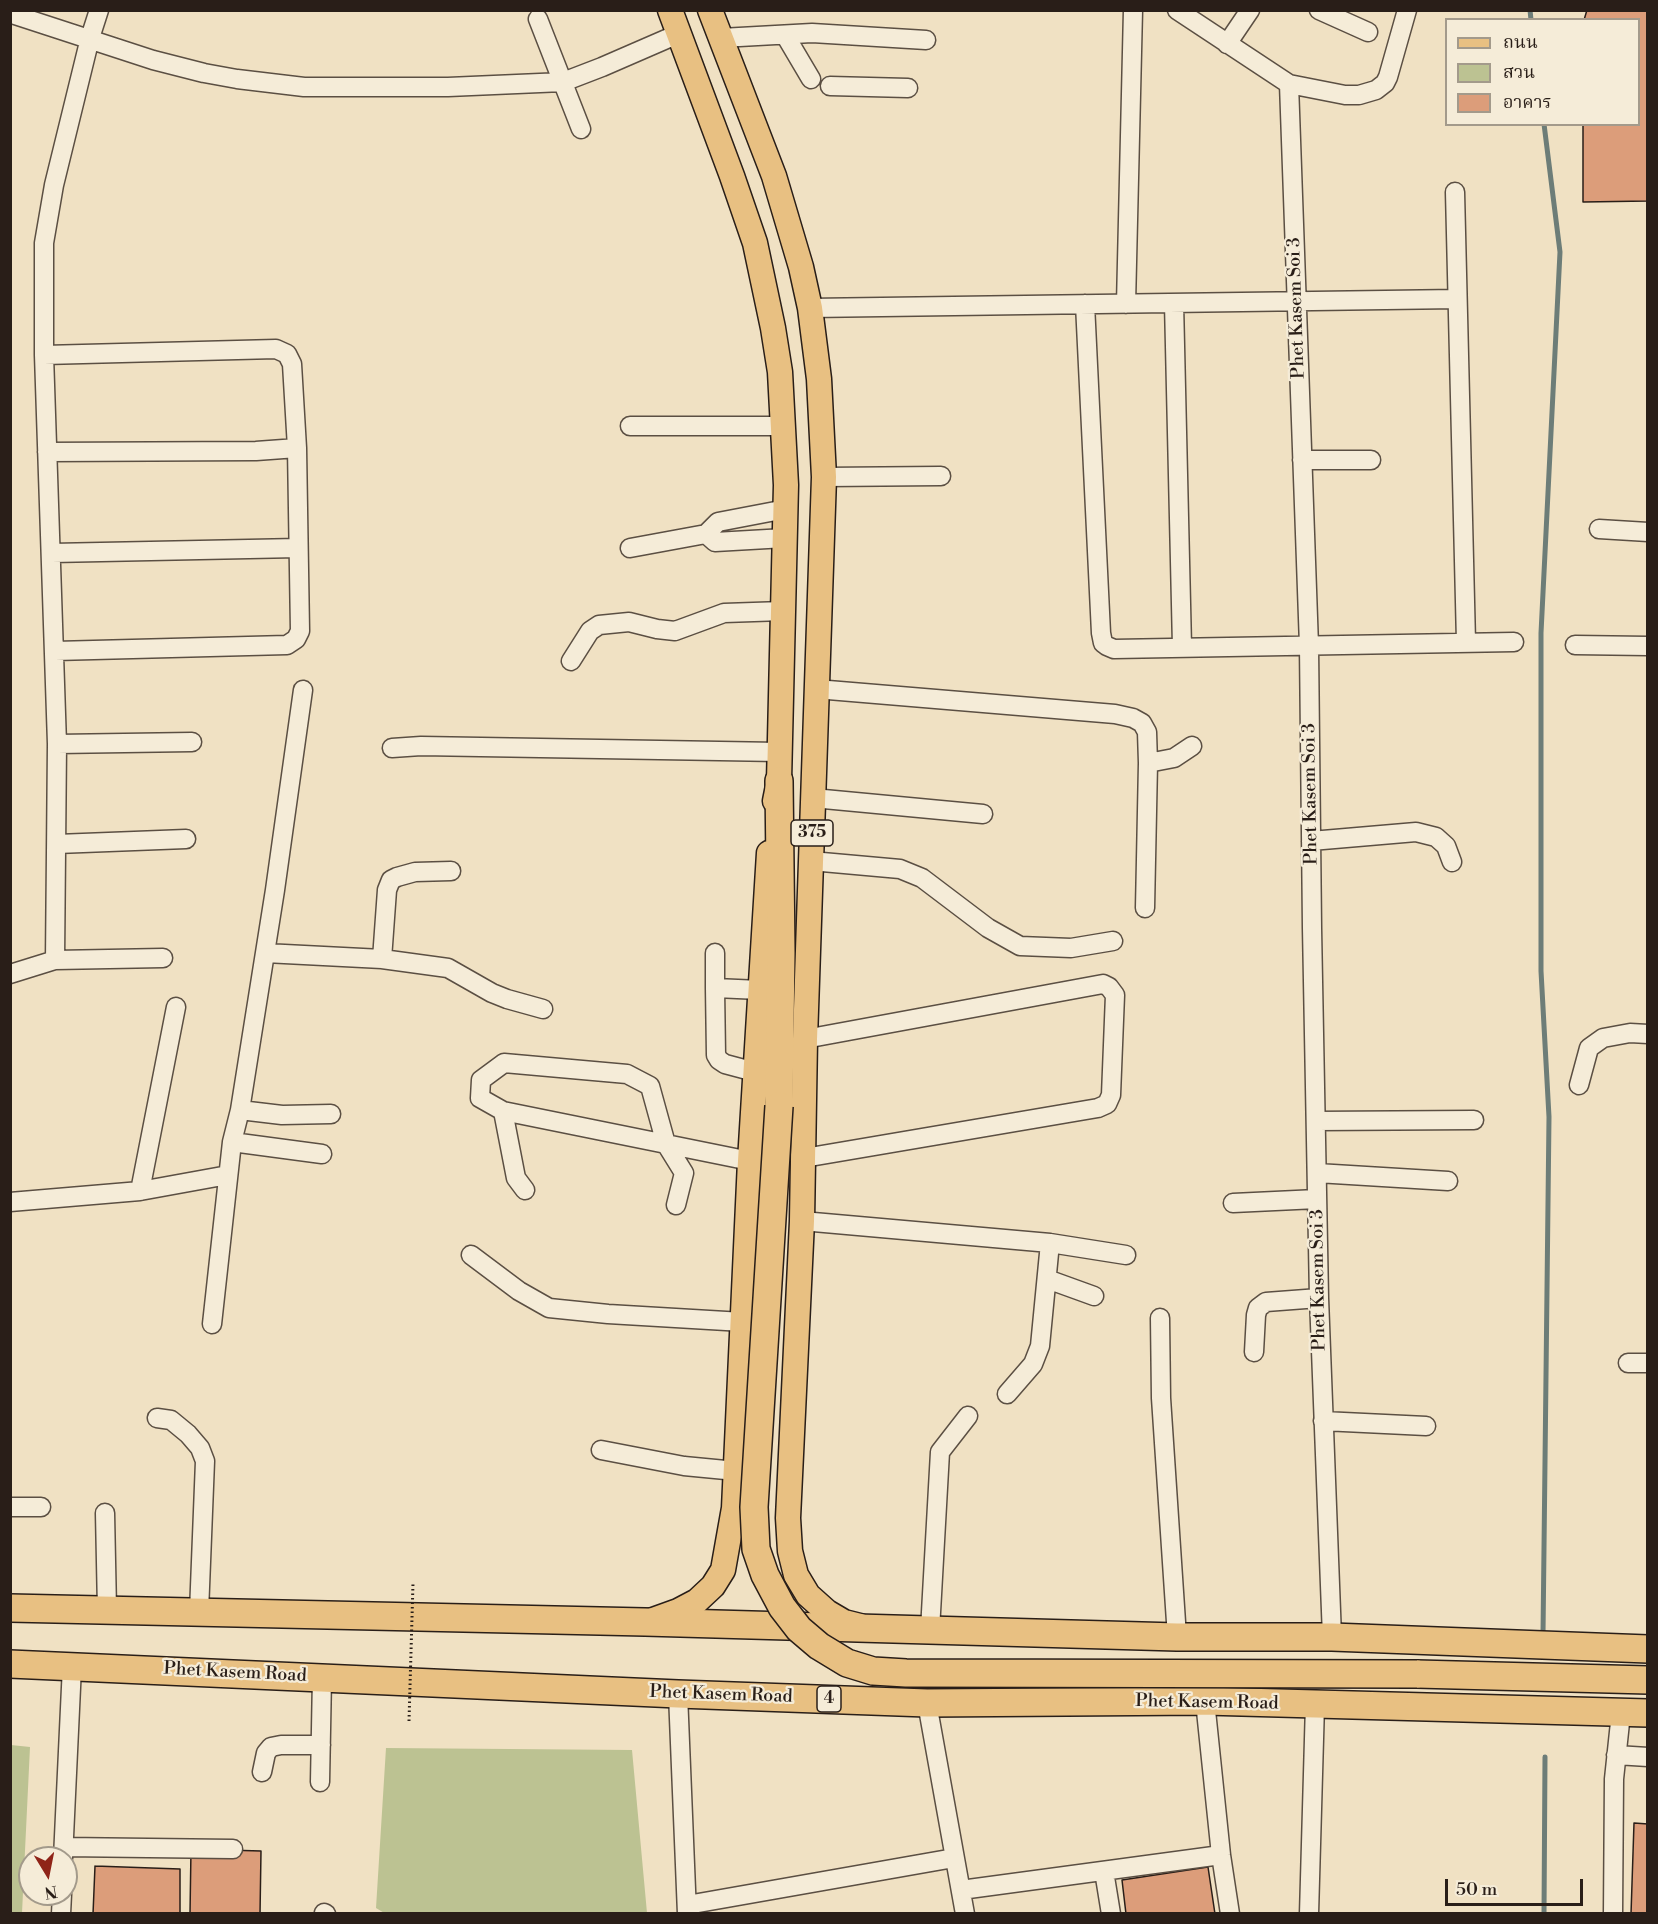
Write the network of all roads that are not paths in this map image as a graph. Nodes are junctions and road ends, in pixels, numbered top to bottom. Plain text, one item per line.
1 (99, 10) edge
2 (670, 10) edge
3 (710, 10) edge
4 (1133, 10) edge
5 (1177, 10) edge
6 (1250, 10) edge
7 (1319, 10) edge
8 (1407, 10) edge
9 (15, 15) dead end
10 (538, 19) dead end
11 (1368, 32) dead end
12 (678, 34) junction
13 (785, 34) junction
14 (90, 38) junction
15 (721, 38) junction
16 (926, 40) dead end
17 (1227, 44) junction
18 (811, 79) dead end
19 (563, 82) junction
20 (1289, 84) junction
21 (830, 86) dead end
22 (908, 88) dead end
23 (581, 129) dead end
24 (1455, 192) dead end
25 (1457, 299) junction
26 (1296, 301) junction
27 (1174, 303) junction
28 (1085, 304) junction
29 (1126, 304) junction
30 (810, 308) junction
31 (45, 355) junction
32 (630, 426) dead end
33 (784, 426) junction
34 (297, 448) junction
35 (47, 452) junction
36 (1302, 460) junction
37 (1371, 460) dead end
38 (941, 476) dead end
39 (824, 477) junction
40 (786, 509) junction
41 (1599, 529) dead end
42 (1647, 532) edge
43 (706, 534) junction
44 (785, 538) junction
45 (298, 548) junction
46 (630, 548) dead end
47 (52, 553) junction
48 (783, 611) junction
49 (1466, 642) junction
50 (1514, 642) dead end
51 (1575, 645) dead end
52 (1309, 646) junction
53 (1647, 646) edge
54 (1182, 647) junction
55 (55, 651) junction
56 (571, 661) dead end
57 (816, 688) junction
58 (303, 690) dead end
59 (192, 742) dead end
60 (57, 744) junction
61 (1192, 746) dead end
62 (392, 748) dead end
63 (779, 752) junction
64 (1148, 763) junction
65 (778, 781) junction
66 (813, 798) junction
67 (983, 814) dead end
68 (186, 838) dead end
69 (1311, 841) junction
70 (57, 844) junction
71 (811, 861) junction
72 (1452, 862) dead end
73 (451, 871) dead end
74 (1145, 908) dead end
75 (1113, 941) dead end
76 (265, 953) junction
77 (714, 953) dead end
78 (163, 958) dead end
79 (382, 959) junction
80 (55, 960) junction
81 (10, 974) edge
82 (715, 988) junction
83 (760, 990) junction
84 (176, 1007) dead end
85 (543, 1009) dead end
86 (1647, 1034) edge
87 (805, 1039) junction
88 (755, 1072) junction
89 (1579, 1084) dead end
90 (240, 1110) junction
91 (503, 1111) junction
92 (331, 1114) dead end
93 (1474, 1120) dead end
94 (1316, 1121) junction
95 (232, 1142) junction
96 (666, 1144) junction
97 (322, 1154) dead end
98 (804, 1158) junction
99 (750, 1161) junction
100 (1317, 1173) junction
101 (228, 1175) junction
102 (1448, 1181) dead end
103 (525, 1190) dead end
104 (140, 1191) junction
105 (1317, 1199) junction
106 (10, 1202) edge
107 (1233, 1203) dead end
108 (676, 1205) dead end
109 (802, 1221) junction
110 (1050, 1243) junction
111 (471, 1255) dead end
112 (1126, 1255) dead end
113 (1047, 1279) junction
114 (1094, 1296) dead end
115 (1319, 1298) junction
116 (1160, 1318) dead end
117 (743, 1322) junction
118 (212, 1324) dead end
119 (1254, 1352) dead end
120 (1628, 1363) dead end
121 (1647, 1363) edge
122 (1007, 1394) dead end
123 (968, 1416) dead end
124 (157, 1418) dead end
125 (1323, 1421) junction
126 (1426, 1426) dead end
127 (601, 1450) dead end
128 (736, 1471) junction
129 (10, 1507) edge
130 (41, 1507) dead end
131 (105, 1513) dead end
132 (728, 1546) junction
133 (790, 1551) junction
134 (10, 1608) edge
135 (107, 1610) junction
136 (199, 1612) junction
137 (645, 1622) junction
138 (873, 1629) junction
139 (930, 1630) junction
140 (1177, 1637) junction
141 (1332, 1637) junction
142 (1647, 1649) edge
143 (10, 1664) edge
144 (72, 1666) junction
145 (322, 1677) junction
146 (1647, 1680) edge
147 (678, 1694) junction
148 (1205, 1701) junction
149 (927, 1703) junction
150 (1316, 1704) junction
151 (1621, 1713) junction
152 (1647, 1713) edge
153 (321, 1745) junction
154 (1616, 1755) junction
155 (1647, 1756) edge
156 (262, 1772) dead end
157 (320, 1782) dead end
158 (63, 1846) edge
159 (233, 1848) dead end
160 (78, 1852) edge
161 (1221, 1855) junction
162 (954, 1858) junction
163 (1104, 1871) junction
164 (960, 1890) junction
165 (687, 1909) edge
166 (965, 1914) edge
167 (1111, 1914) edge
168 (1230, 1914) edge
169 (1310, 1914) edge
170 (1613, 1914) edge

1 - 14 street
2 - 12 main road, 375
3 - 15 main road, 375
4 - 29 street
5 - 17 street
6 - 17 street
7 - 11 street
8 - 20 street
9 - 14 street
10 - 19 street
12 - 19 street
12 - 33 main road, 375
13 - 15 street
13 - 16 street
13 - 18 street
14 - 19 street
14 - 31 street
15 - 30 main road, 375
17 - 20 street
19 - 23 street
20 - 26 street, Phet Kasem Soi 3
21 - 22 street
24 - 25 street
25 - 26 street
25 - 49 street
26 - 27 street
26 - 36 street, Phet Kasem Soi 3
27 - 29 street
27 - 54 street
28 - 29 street
28 - 30 street
28 - 54 street
30 - 39 main road, 375
31 - 34 street
31 - 35 street
32 - 33 street
33 - 40 main road, 375
34 - 35 street
34 - 45 street
35 - 47 street
36 - 37 street
36 - 52 street, Phet Kasem Soi 3
38 - 39 street
39 - 57 main road, 375
40 - 43 street
40 - 44 main road, 375
41 - 42 street
43 - 44 street
43 - 46 street
44 - 48 main road, 375
45 - 47 street
45 - 55 street
47 - 55 street
48 - 56 street
48 - 63 main road, 375
49 - 50 street
49 - 52 street
51 - 53 street
52 - 54 street
52 - 69 street, Phet Kasem Soi 3
55 - 60 street
57 - 64 street
57 - 66 main road, 375
58 - 76 street
59 - 60 street
60 - 70 street
61 - 64 street
62 - 63 street
63 - 65 main road, 375
64 - 74 street
65 - 83 main road, 375
65 - 146 highway, bridge
66 - 67 street
66 - 71 main road, 375
68 - 70 street
69 - 72 street
69 - 94 street, Phet Kasem Soi 3
70 - 80 street
71 - 75 street
71 - 87 main road, 375
73 - 79 street
76 - 79 street
76 - 90 street
77 - 82 street
78 - 80 street
79 - 85 street
80 - 81 street
82 - 83 street
82 - 88 street
83 - 88 main road, 375
84 - 104 street
86 - 89 street
87 - 98 main road, 375
87 - 98 street
88 - 99 main road, 375
90 - 92 street
90 - 95 street
91 - 96 street
91 - 96 street
91 - 103 street
93 - 94 street
94 - 100 street, Phet Kasem Soi 3
95 - 97 street
95 - 101 street
96 - 99 street
96 - 108 street
98 - 109 main road, 375
99 - 117 main road, 375
100 - 102 street
100 - 105 street, Phet Kasem Soi 3
101 - 104 street
101 - 118 street
104 - 106 street
105 - 107 street
105 - 115 street, Phet Kasem Soi 3
109 - 110 street
109 - 133 main road, 375
110 - 112 street
110 - 113 street
111 - 117 street
113 - 114 street
113 - 122 street
115 - 119 street
115 - 125 street, Phet Kasem Soi 3
116 - 140 street
117 - 128 main road, 375
120 - 121 street
123 - 139 street
124 - 136 street
125 - 126 street
125 - 141 street, Phet Kasem Soi 3
127 - 128 street
128 - 132 main road, 375
129 - 130 street
131 - 135 street
132 - 133 main road
132 - 137 main road, 375
133 - 138 main road, 375
134 - 135 highway
135 - 136 highway
136 - 137 highway
137 - 138 highway
138 - 139 highway
139 - 140 highway
140 - 141 highway
141 - 142 highway
143 - 144 highway, Phet Kasem Road / 4
144 - 145 highway, Phet Kasem Road / 4
144 - 158 street
145 - 147 highway, Phet Kasem Road / 4
145 - 153 street
147 - 149 highway, Phet Kasem Road / 4
147 - 165 street
148 - 149 highway, Phet Kasem Road / 4
148 - 150 highway, Phet Kasem Road / 4
148 - 161 street
149 - 162 street
150 - 151 highway, Phet Kasem Road / 4
150 - 169 street
151 - 152 highway, Phet Kasem Road / 4
151 - 154 street
153 - 156 street
153 - 157 street
154 - 155 street
154 - 170 street
159 - 160 street
161 - 163 street
161 - 168 street
162 - 164 street
162 - 165 street
163 - 164 street
163 - 167 street
164 - 166 street

